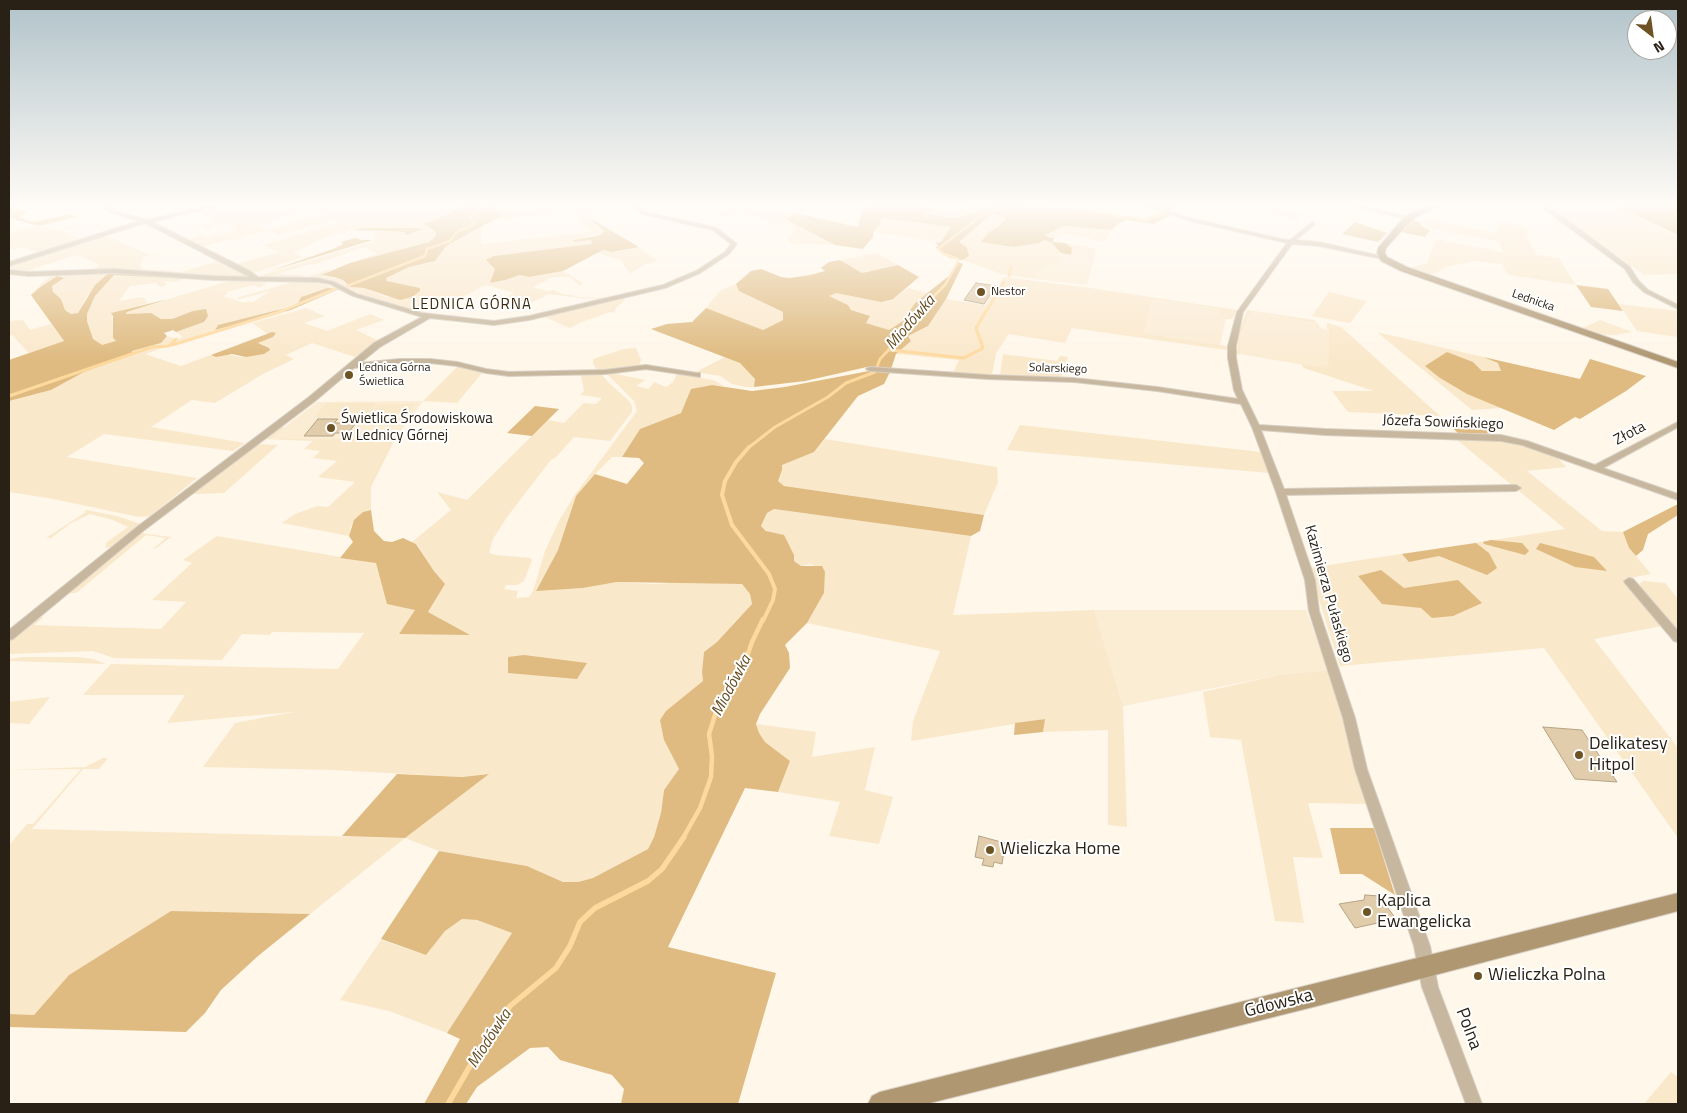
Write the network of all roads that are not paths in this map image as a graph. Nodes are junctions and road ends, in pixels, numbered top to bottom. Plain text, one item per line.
1 (35, 256) edge
2 (215, 256) edge
3 (723, 256) edge
4 (1281, 256) edge
5 (1377, 256) edge
6 (1612, 256) edge
7 (1382, 257) joint
8 (9, 264) edge
9 (9, 272) edge
10 (256, 278) junction
11 (1678, 307) edge
12 (429, 316) junction
13 (1678, 365) edge
14 (352, 366) junction
15 (870, 369) dead end
16 (697, 376) dead end
17 (1245, 402) junction
18 (1678, 424) edge
19 (1256, 427) junction
20 (1596, 468) junction
21 (1516, 488) dead end
22 (1281, 492) junction
23 (1678, 497) edge
24 (1629, 581) dead end
25 (9, 636) edge
26 (1678, 638) edge
27 (1678, 902) edge
28 (1425, 967) junction
29 (880, 1104) edge
30 (1474, 1104) edge

1 - 8 street
2 - 10 street
3 - 12 street
4 - 17 street, Kazimierza Pułaskiego
5 - 7 street
6 - 11 street
7 - 13 main road, Lednicka
9 - 10 street
10 - 12 street
12 - 14 street
14 - 16 street
14 - 25 street
15 - 17 street, Solarskiego
17 - 19 street, Kazimierza Pułaskiego
18 - 20 street, Złota
19 - 20 street, Józefa Sowińskiego
19 - 22 street, Kazimierza Pułaskiego
20 - 23 street, Józefa Sowińskiego
21 - 22 street
22 - 28 street, Kazimierza Pułaskiego
24 - 26 street
27 - 28 main road, Gdowska
28 - 29 main road, Gdowska
28 - 30 street, Polna

